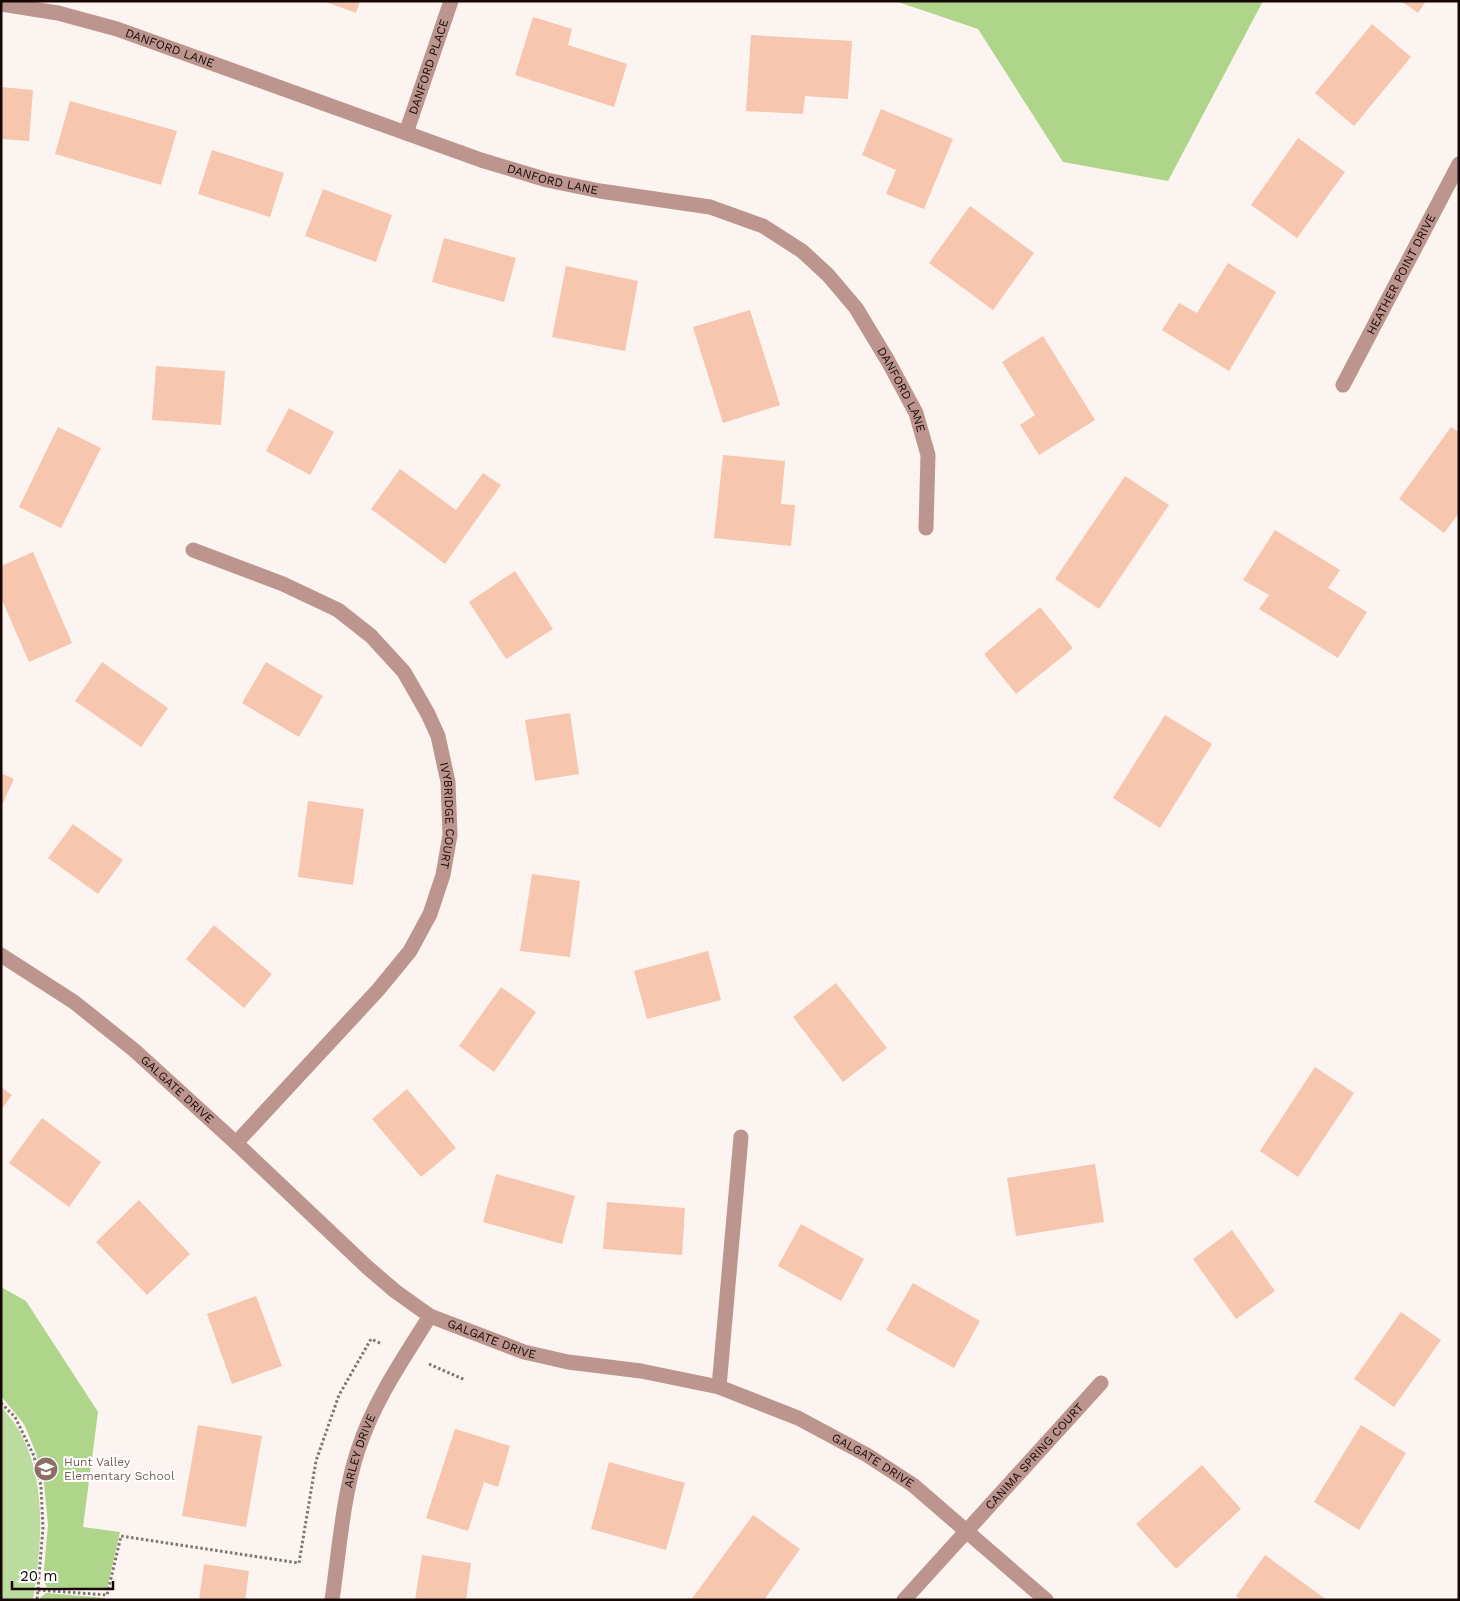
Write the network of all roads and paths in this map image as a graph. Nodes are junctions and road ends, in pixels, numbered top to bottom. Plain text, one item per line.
1 (451, 1) edge
2 (1, 4) edge
3 (406, 133) junction
4 (1459, 164) edge
5 (1343, 385) dead end
6 (926, 528) dead end
7 (193, 550) dead end
8 (1, 955) edge
9 (741, 1137) dead end
10 (236, 1143) junction
11 (430, 1316) junction
12 (406, 1354) junction
13 (465, 1380) dead end
14 (1101, 1383) dead end
15 (719, 1387) junction
16 (1, 1402) edge
17 (968, 1531) junction
18 (38, 1590) junction
19 (37, 1600) edge
20 (332, 1600) edge
21 (904, 1600) edge
22 (1046, 1600) edge

1 - 3 street, DANFORD PLACE
2 - 3 street, DANFORD LANE
3 - 6 street, DANFORD LANE
4 - 5 street, HEATHER POINT DRIVE
7 - 10 street, IVYBRIDGE COURT
8 - 10 street, GALGATE DRIVE
9 - 15 street
10 - 11 street, GALGATE DRIVE
11 - 12 street, ARLEY DRIVE
11 - 15 street, GALGATE DRIVE
12 - 13 path
12 - 18 path
12 - 20 street, ARLEY DRIVE
14 - 17 street, CANIMA SPRING COURT
15 - 17 street, GALGATE DRIVE
16 - 18 path
17 - 21 street, CANIMA SPRING COURT
17 - 22 street, GALGATE DRIVE
18 - 19 path

